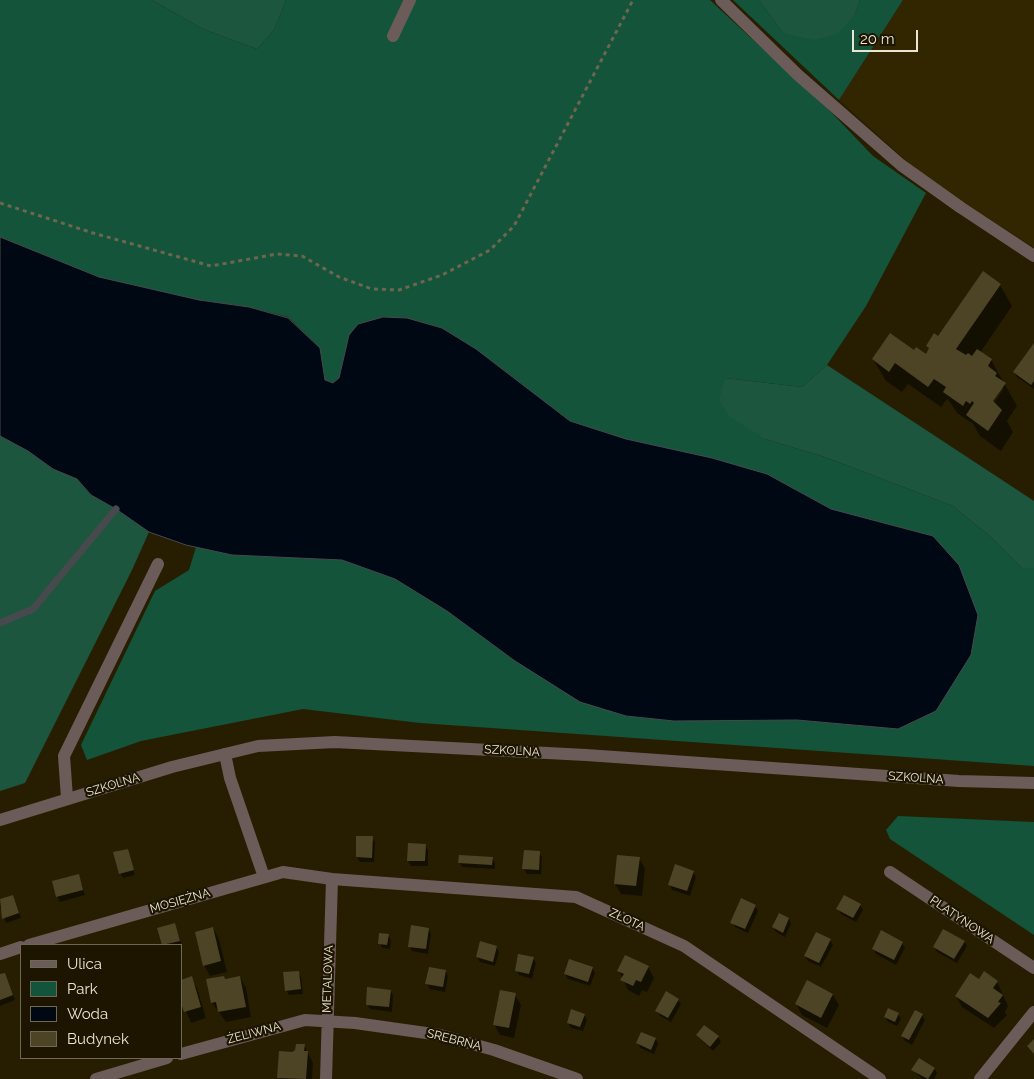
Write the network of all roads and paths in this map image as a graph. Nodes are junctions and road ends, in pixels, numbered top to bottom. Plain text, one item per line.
1 (410, 0) edge
2 (634, 0) edge
3 (721, 0) edge
4 (393, 36) dead end
5 (0, 204) edge
6 (1034, 256) edge
7 (158, 564) dead end
8 (225, 754) junction
9 (1034, 783) edge
10 (67, 798) junction
11 (0, 820) edge
12 (890, 872) dead end
13 (264, 877) junction
14 (332, 879) junction
15 (32, 944) edge
16 (20, 948) edge
17 (0, 954) edge
18 (1034, 968) edge
19 (1034, 1012) edge
20 (327, 1021) junction
21 (182, 1054) edge
22 (164, 1059) edge
23 (96, 1079) edge
24 (326, 1079) edge
25 (577, 1079) edge
26 (880, 1079) edge
27 (980, 1079) edge

1 - 4 street
2 - 5 path
3 - 6 street
7 - 10 street
8 - 9 street, SZKOLNA
8 - 10 street, SZKOLNA
8 - 13 street
10 - 11 street, SZKOLNA
12 - 18 street, PLATYNOWA
13 - 14 street, MOSIĘŻNA
13 - 15 street, MOSIĘŻNA
14 - 20 street, METALOWA
14 - 26 street, ZŁOTA
16 - 17 street
19 - 27 street
20 - 21 street, ŻELIWNA
20 - 24 street, METALOWA
20 - 25 street, SREBRNA
22 - 23 street

